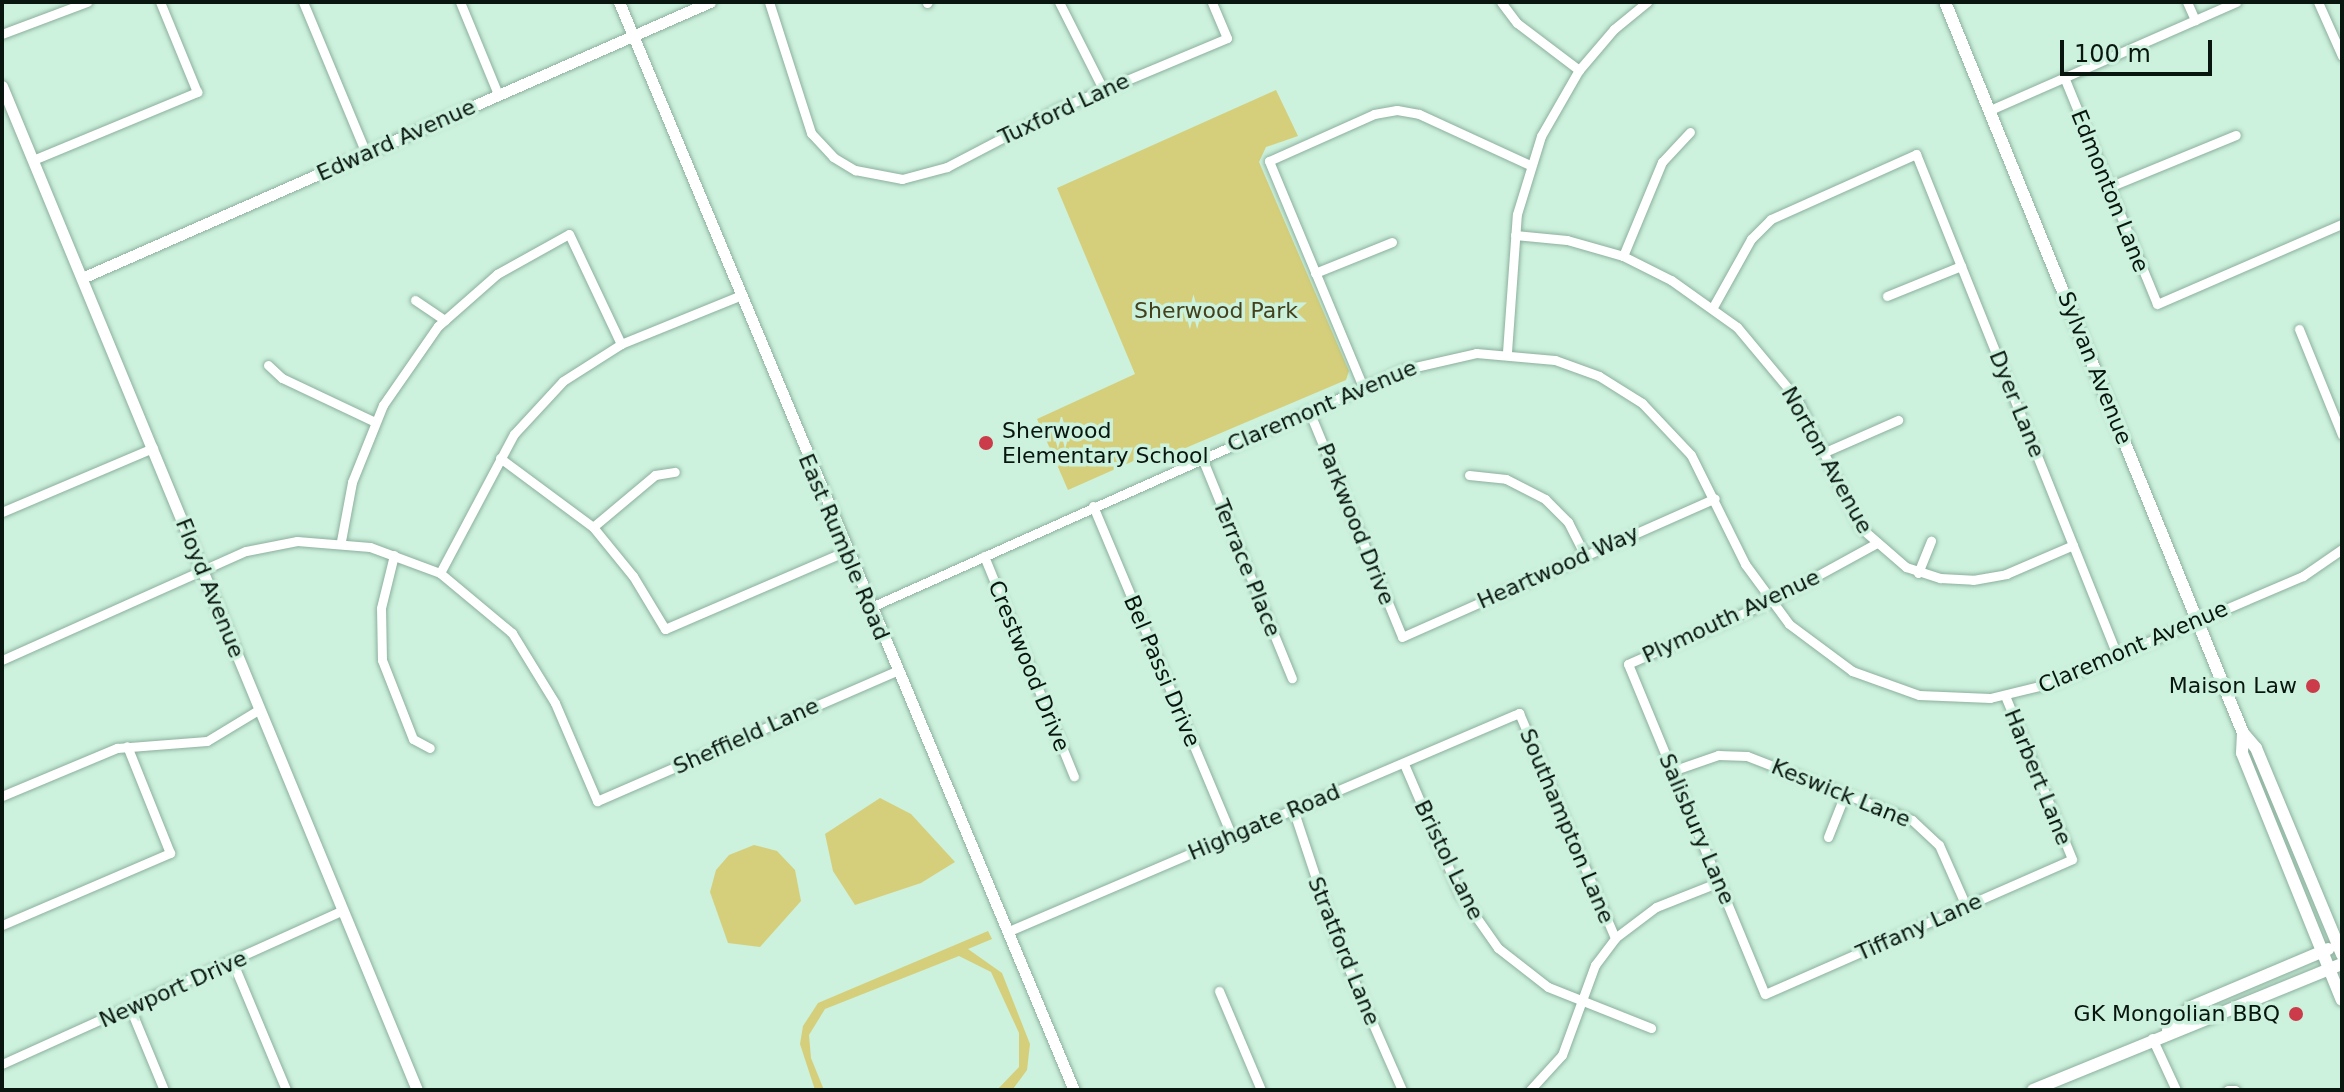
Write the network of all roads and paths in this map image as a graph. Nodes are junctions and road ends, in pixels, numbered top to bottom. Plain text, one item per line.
1 (87, 2) edge
2 (160, 2) edge
3 (303, 2) edge
4 (460, 2) edge
5 (619, 2) edge
6 (710, 2) edge
7 (769, 2) edge
8 (1059, 2) edge
9 (1212, 2) edge
10 (1501, 2) edge
11 (1647, 2) edge
12 (1945, 2) edge
13 (2187, 2) edge
14 (2236, 2) edge
15 (2318, 2) edge
16 (2195, 20) junction
17 (2, 34) edge
18 (632, 35) junction
19 (2342, 56) edge
20 (1579, 70) junction
21 (2064, 77) junction
22 (2, 86) edge
23 (1103, 89) junction
24 (498, 94) junction
25 (1990, 110) junction
26 (1690, 132) dead end
27 (2236, 135) dead end
28 (366, 153) junction
29 (33, 160) junction
30 (1530, 165) junction
31 (2109, 187) junction
32 (2342, 224) edge
33 (1515, 235) junction
34 (1392, 242) dead end
35 (1623, 256) junction
36 (1961, 266) junction
37 (1315, 273) junction
38 (82, 278) junction
39 (739, 296) junction
40 (1887, 296) dead end
41 (415, 300) dead end
42 (1713, 307) junction
43 (445, 320) junction
44 (2299, 329) dead end
45 (621, 344) junction
46 (1507, 352) junction
47 (268, 365) dead end
48 (1363, 387) junction
49 (1309, 411) junction
50 (1898, 420) dead end
51 (375, 422) junction
52 (2342, 435) edge
53 (153, 448) junction
54 (1825, 452) junction
55 (500, 458) junction
56 (1202, 458) junction
57 (675, 472) dead end
58 (1469, 475) dead end
59 (1715, 498) junction
60 (1093, 506) junction
61 (2, 512) edge
62 (593, 527) junction
63 (1931, 540) dead end
64 (341, 541) junction
65 (1875, 544) junction
66 (2073, 545) junction
67 (2342, 549) edge
68 (846, 551) junction
69 (394, 555) junction
70 (1585, 555) junction
71 (984, 556) junction
72 (201, 567) junction
73 (440, 573) junction
74 (1918, 573) junction
75 (1769, 602) junction
76 (869, 608) junction
77 (2197, 620) junction
78 (1402, 637) joint
79 (2117, 655) junction
80 (2, 660) edge
81 (1628, 664) joint
82 (896, 671) junction
83 (1292, 678) dead end
84 (2005, 696) junction
85 (260, 709) junction
86 (1519, 713) joint
87 (2243, 733) junction
88 (127, 746) junction
89 (430, 748) dead end
90 (1404, 764) junction
91 (1672, 771) junction
92 (1074, 776) dead end
93 (1845, 794) junction
94 (2, 796) edge
95 (1293, 809) junction
96 (1231, 835) junction
97 (1828, 837) dead end
98 (2072, 859) joint
99 (1719, 882) junction
100 (1966, 906) junction
101 (343, 910) junction
102 (2, 925) edge
103 (1009, 931) junction
104 (1615, 938) junction
105 (2341, 948) edge
106 (2321, 952) junction
107 (233, 963) junction
108 (2342, 964) edge
109 (2329, 969) junction
110 (1219, 991) dead end
111 (1765, 994) joint
112 (2342, 1000) edge
113 (1582, 1002) junction
114 (130, 1008) junction
115 (1651, 1028) dead end
116 (2166, 1031) junction
117 (2152, 1038) junction
118 (2, 1064) edge
119 (164, 1090) edge
120 (286, 1090) edge
121 (417, 1090) edge
122 (1074, 1090) edge
123 (1261, 1090) edge
124 (1402, 1090) edge
125 (1530, 1090) edge
126 (2033, 1090) edge
127 (2176, 1090) edge
128 (2228, 1090) edge
129 (2235, 1090) edge

1 - 17 street
2 - 29 street
3 - 28 street
4 - 24 street
5 - 18 street, East Rumble Road
6 - 18 street, Edward Avenue
7 - 23 street, Tuxford Lane
8 - 23 street
9 - 23 street, Tuxford Lane
10 - 20 street
11 - 20 street
12 - 25 main road, Sylvan Avenue
13 - 16 street
14 - 16 street
15 - 19 street
16 - 21 street
18 - 24 street, Edward Avenue
18 - 39 street, East Rumble Road
20 - 30 street
21 - 25 street
21 - 31 street, Edmonton Lane
22 - 29 street, Floyd Avenue
24 - 28 street, Edward Avenue
25 - 77 main road, Sylvan Avenue
26 - 35 street
27 - 31 street
28 - 38 street, Edward Avenue
29 - 38 street, Floyd Avenue
30 - 33 street
30 - 37 street
31 - 32 street, Edmonton Lane
33 - 35 street, Norton Avenue
33 - 46 street
34 - 37 street
35 - 42 street, Norton Avenue
36 - 40 street
36 - 42 street, Dyer Lane
36 - 66 street, Dyer Lane
37 - 48 street
38 - 53 street, Floyd Avenue
39 - 45 street
39 - 68 street, East Rumble Road
41 - 43 street
42 - 54 street, Norton Avenue
43 - 45 street
43 - 51 street
44 - 52 street
45 - 55 street
46 - 48 street, Claremont Avenue
46 - 59 street, Claremont Avenue
47 - 51 street
48 - 49 street, Claremont Avenue
49 - 56 street, Claremont Avenue
49 - 78 street, Parkwood Drive
50 - 54 street
51 - 64 street
53 - 61 street
53 - 72 street, Floyd Avenue
54 - 65 street, Norton Avenue
55 - 62 street
55 - 73 street
56 - 60 street, Claremont Avenue
56 - 83 street, Terrace Place
57 - 62 street
58 - 70 street
59 - 70 street, Heartwood Way
59 - 75 street, Claremont Avenue
60 - 71 street, Claremont Avenue
60 - 96 street, Bel Passi Drive
62 - 68 street
63 - 74 street
64 - 69 street
64 - 72 street
65 - 74 street, Norton Avenue
65 - 75 street, Plymouth Avenue
66 - 74 street, Norton Avenue
66 - 79 street, Dyer Lane
67 - 77 street, Claremont Avenue
68 - 76 street, East Rumble Road
69 - 73 street
69 - 89 street
70 - 78 street, Heartwood Way
71 - 76 street, Claremont Avenue
71 - 92 street, Crestwood Drive
72 - 80 street
72 - 85 street, Floyd Avenue
73 - 82 street, Sheffield Lane
75 - 81 street, Plymouth Avenue
75 - 84 street, Claremont Avenue
76 - 82 street, East Rumble Road
77 - 79 street, Claremont Avenue
77 - 87 main road, Sylvan Avenue
79 - 84 street, Claremont Avenue
81 - 91 street, Salisbury Lane
82 - 103 street, East Rumble Road
84 - 98 street, Harbert Lane
85 - 88 street
85 - 101 street, Floyd Avenue
86 - 90 street, Highgate Road
86 - 104 street, Southampton Lane
87 - 105 main road, Sylvan Avenue
87 - 106 main road, Sylvan Avenue
88 - 94 street
88 - 102 street
90 - 95 street, Highgate Road
90 - 113 street, Bristol Lane
91 - 93 street, Keswick Lane
91 - 99 street, Salisbury Lane
93 - 97 street
93 - 100 street, Keswick Lane
95 - 96 street, Highgate Road
95 - 124 street, Stratford Lane
96 - 103 street, Highgate Road
98 - 100 street, Tiffany Lane
99 - 104 street
99 - 111 street, Salisbury Lane
100 - 111 street, Tiffany Lane
101 - 107 street, Newport Drive
101 - 121 street, Floyd Avenue
103 - 122 street, East Rumble Road
104 - 113 street
105 - 106 main road
106 - 109 main road, Sylvan Avenue
106 - 116 main road
107 - 114 street, Newport Drive
107 - 120 street
108 - 109 main road
109 - 112 main road, Sylvan Avenue
109 - 116 main road
110 - 123 street
113 - 115 street, Bristol Lane
113 - 125 street
114 - 118 street, Newport Drive
114 - 119 street
116 - 117 main road
117 - 126 main road
117 - 127 street
128 - 129 street

